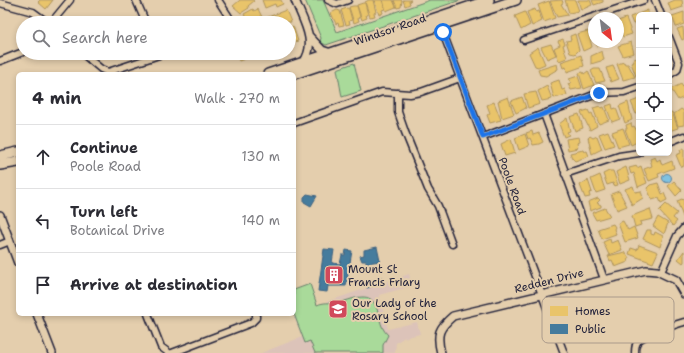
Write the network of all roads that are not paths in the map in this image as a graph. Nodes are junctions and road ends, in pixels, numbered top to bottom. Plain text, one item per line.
1 (70, 0) edge
2 (136, 0) edge
3 (218, 0) edge
4 (295, 0) edge
5 (328, 0) edge
6 (348, 0) edge
7 (489, 0) edge
8 (516, 0) edge
9 (644, 0) edge
10 (655, 0) edge
11 (3, 2) edge
12 (660, 12) edge
13 (39, 16) edge
14 (55, 16) edge
15 (143, 16) edge
16 (229, 16) edge
17 (440, 25) junction
18 (309, 36) junction
19 (524, 40) dead end
20 (672, 45) edge
21 (331, 53) junction
22 (16, 55) edge
23 (90, 60) edge
24 (143, 60) edge
25 (0, 61) edge
26 (303, 62) junction
27 (108, 72) edge
28 (108, 72) edge
29 (274, 72) edge
30 (296, 73) edge
31 (672, 73) edge
32 (460, 78) junction
33 (636, 87) edge
34 (398, 93) junction
35 (544, 114) junction
36 (296, 122) edge
37 (684, 136) edge
38 (483, 137) junction
39 (672, 141) edge
40 (16, 152) edge
41 (636, 153) edge
42 (0, 156) edge
43 (16, 162) edge
44 (0, 165) edge
45 (565, 174) junction
46 (0, 215) edge
47 (684, 228) edge
48 (10, 241) junction
49 (452, 244) dead end
50 (0, 245) edge
51 (16, 256) edge
52 (662, 272) junction
53 (604, 279) junction
54 (542, 294) junction
55 (684, 294) edge
56 (543, 297) edge
57 (39, 316) edge
58 (149, 316) edge
59 (256, 316) edge
60 (684, 322) edge
61 (674, 326) edge
62 (560, 343) edge
63 (637, 343) edge
64 (52, 353) edge
65 (170, 353) edge
66 (441, 353) edge
67 (564, 353) edge
68 (636, 353) edge

1 - 14 street
2 - 15 street
3 - 16 street
4 - 18 street
5 - 6 street
7 - 21 main road, Windsor Road
8 - 17 main road, Windsor Road
9 - 19 street
10 - 12 street
11 - 13 street
17 - 30 main road, Windsor Road
17 - 32 street, Poole Road
18 - 21 street
18 - 26 street
20 - 31 street
21 - 26 main road, Windsor Road
22 - 25 street
23 - 27 street
24 - 28 street
26 - 29 main road, Windsor Road
32 - 34 street
32 - 38 street, Poole Road
33 - 35 street
34 - 36 street
34 - 49 street
35 - 38 street
35 - 45 street
37 - 39 street
38 - 54 street, Poole Road
40 - 42 main road
41 - 45 street
43 - 44 main road
45 - 53 street
46 - 48 street
47 - 52 street
48 - 50 street
48 - 51 street
52 - 53 street, Redden Drive
52 - 55 street
53 - 54 street, Redden Drive
54 - 56 street, Poole Road
54 - 66 street, Redden Drive
57 - 64 street
58 - 65 street
59 - 65 street
60 - 61 street
62 - 67 street, Poole Road
63 - 68 street

